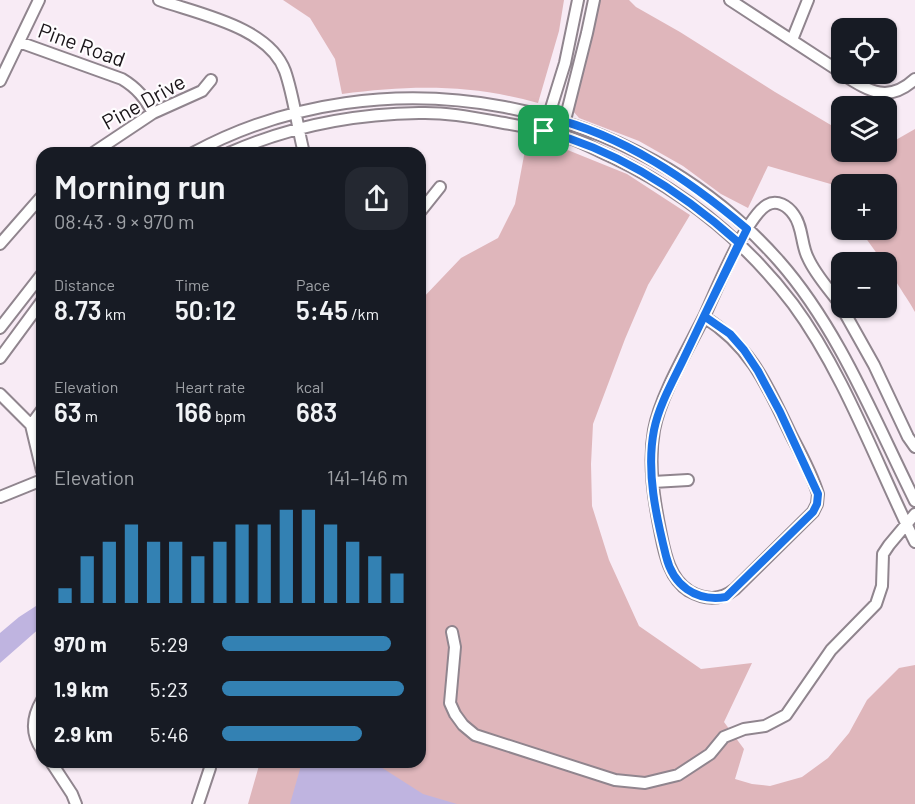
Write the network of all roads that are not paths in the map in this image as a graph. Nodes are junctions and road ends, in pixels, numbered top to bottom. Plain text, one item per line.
1 (39, 0) edge
2 (159, 0) edge
3 (578, 0) edge
4 (594, 0) edge
5 (730, 0) edge
6 (808, 0) edge
7 (792, 40) junction
8 (19, 42) junction
9 (831, 66) edge
10 (915, 79) edge
11 (211, 80) dead end
12 (0, 81) edge
13 (858, 84) edge
14 (153, 113) junction
15 (295, 113) junction
16 (548, 117) junction
17 (564, 120) junction
18 (298, 129) junction
19 (544, 131) junction
20 (561, 136) junction
21 (102, 147) edge
22 (206, 147) edge
23 (243, 147) edge
24 (302, 147) edge
25 (440, 187) dead end
26 (36, 203) edge
27 (426, 204) edge
28 (747, 229) junction
29 (739, 243) junction
30 (0, 244) edge
31 (36, 282) edge
32 (831, 292) edge
33 (36, 309) edge
34 (704, 316) junction
35 (848, 318) edge
36 (0, 328) edge
37 (0, 358) edge
38 (0, 394) edge
39 (36, 419) edge
40 (31, 425) junction
41 (36, 446) edge
42 (915, 447) edge
43 (688, 480) dead end
44 (36, 482) edge
45 (653, 482) junction
46 (0, 497) edge
47 (915, 501) edge
48 (915, 514) edge
49 (911, 525) edge
50 (915, 542) edge
51 (452, 632) dead end
52 (36, 712) edge
53 (36, 739) edge
54 (55, 768) edge
55 (210, 768) edge
56 (76, 804) edge
57 (198, 804) edge

1 - 8 street
2 - 15 street
3 - 16 street
4 - 17 street
5 - 7 street
6 - 7 street
7 - 9 street
8 - 12 street
8 - 14 street, Pine Road
10 - 13 street
11 - 14 street, Pine Drive
14 - 21 street, Pine Drive
15 - 16 street
15 - 18 street
15 - 22 street
16 - 17 street
16 - 19 street
17 - 20 street
17 - 28 street
18 - 19 street
18 - 23 street
18 - 24 street
19 - 20 street
20 - 29 street
25 - 27 street
26 - 30 street
28 - 29 street
28 - 32 street
28 - 47 street
29 - 34 street
29 - 49 street
31 - 36 street
33 - 37 street
34 - 45 street
34 - 45 street
35 - 42 street
38 - 40 street
39 - 40 street
40 - 41 street
43 - 45 street
44 - 46 street
48 - 49 street
49 - 50 street
49 - 51 street
52 - 53 street
54 - 56 street
55 - 57 street

